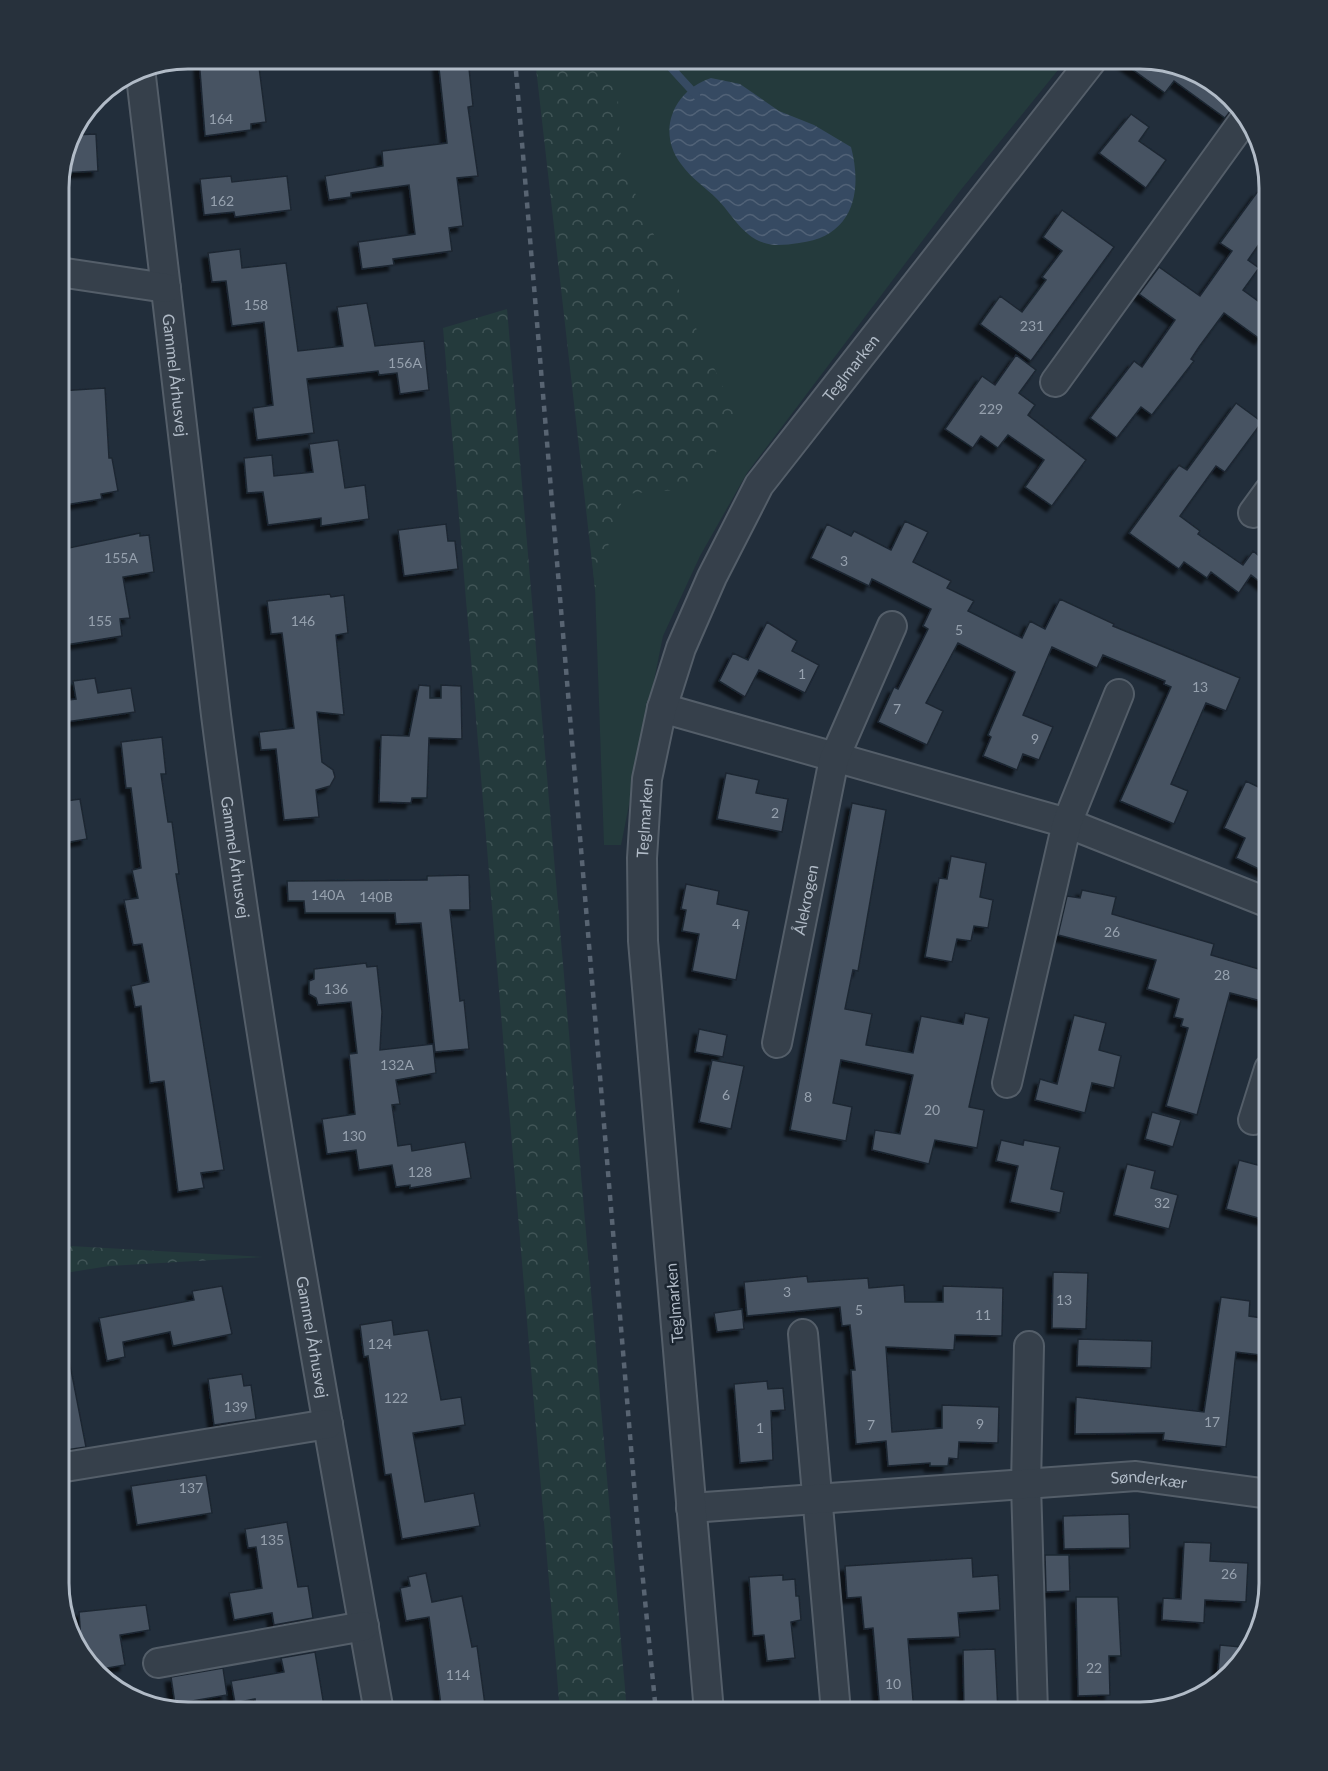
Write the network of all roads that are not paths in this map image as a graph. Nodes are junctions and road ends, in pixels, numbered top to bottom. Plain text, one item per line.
1 (1085, 69) edge
2 (141, 78) edge
3 (1241, 125) edge
4 (69, 273) edge
5 (166, 288) junction
6 (1055, 382) dead end
7 (892, 626) dead end
8 (1119, 694) dead end
9 (662, 708) junction
10 (834, 759) junction
11 (1067, 823) junction
12 (1259, 899) edge
13 (777, 1043) dead end
14 (1007, 1083) dead end
15 (1259, 1099) edge
16 (1252, 1120) dead end
17 (803, 1334) dead end
18 (1029, 1346) dead end
19 (328, 1424) junction
20 (69, 1466) edge
21 (1026, 1485) junction
22 (1259, 1493) edge
23 (816, 1500) junction
24 (691, 1508) junction
25 (364, 1626) junction
26 (158, 1663) dead end
27 (377, 1702) edge
28 (708, 1702) edge
29 (835, 1702) edge
30 (1033, 1702) edge

1 - 9 street, Teglmarken
2 - 5 street, Gammel Århusvej
3 - 6 street
4 - 5 street
5 - 19 street, Gammel Århusvej
7 - 10 street, Ålekrogen
8 - 11 street
9 - 10 street
9 - 24 street, Teglmarken
10 - 11 street
10 - 13 street, Ålekrogen
11 - 12 street
11 - 14 street
15 - 16 street
17 - 23 street
18 - 21 street
19 - 20 street
19 - 25 street, Gammel Århusvej
21 - 22 street, Sønderkær
21 - 23 street, Sønderkær
21 - 30 street
23 - 24 street, Sønderkær
23 - 29 street
24 - 28 street, Teglmarken
25 - 26 street
25 - 27 street, Gammel Århusvej

